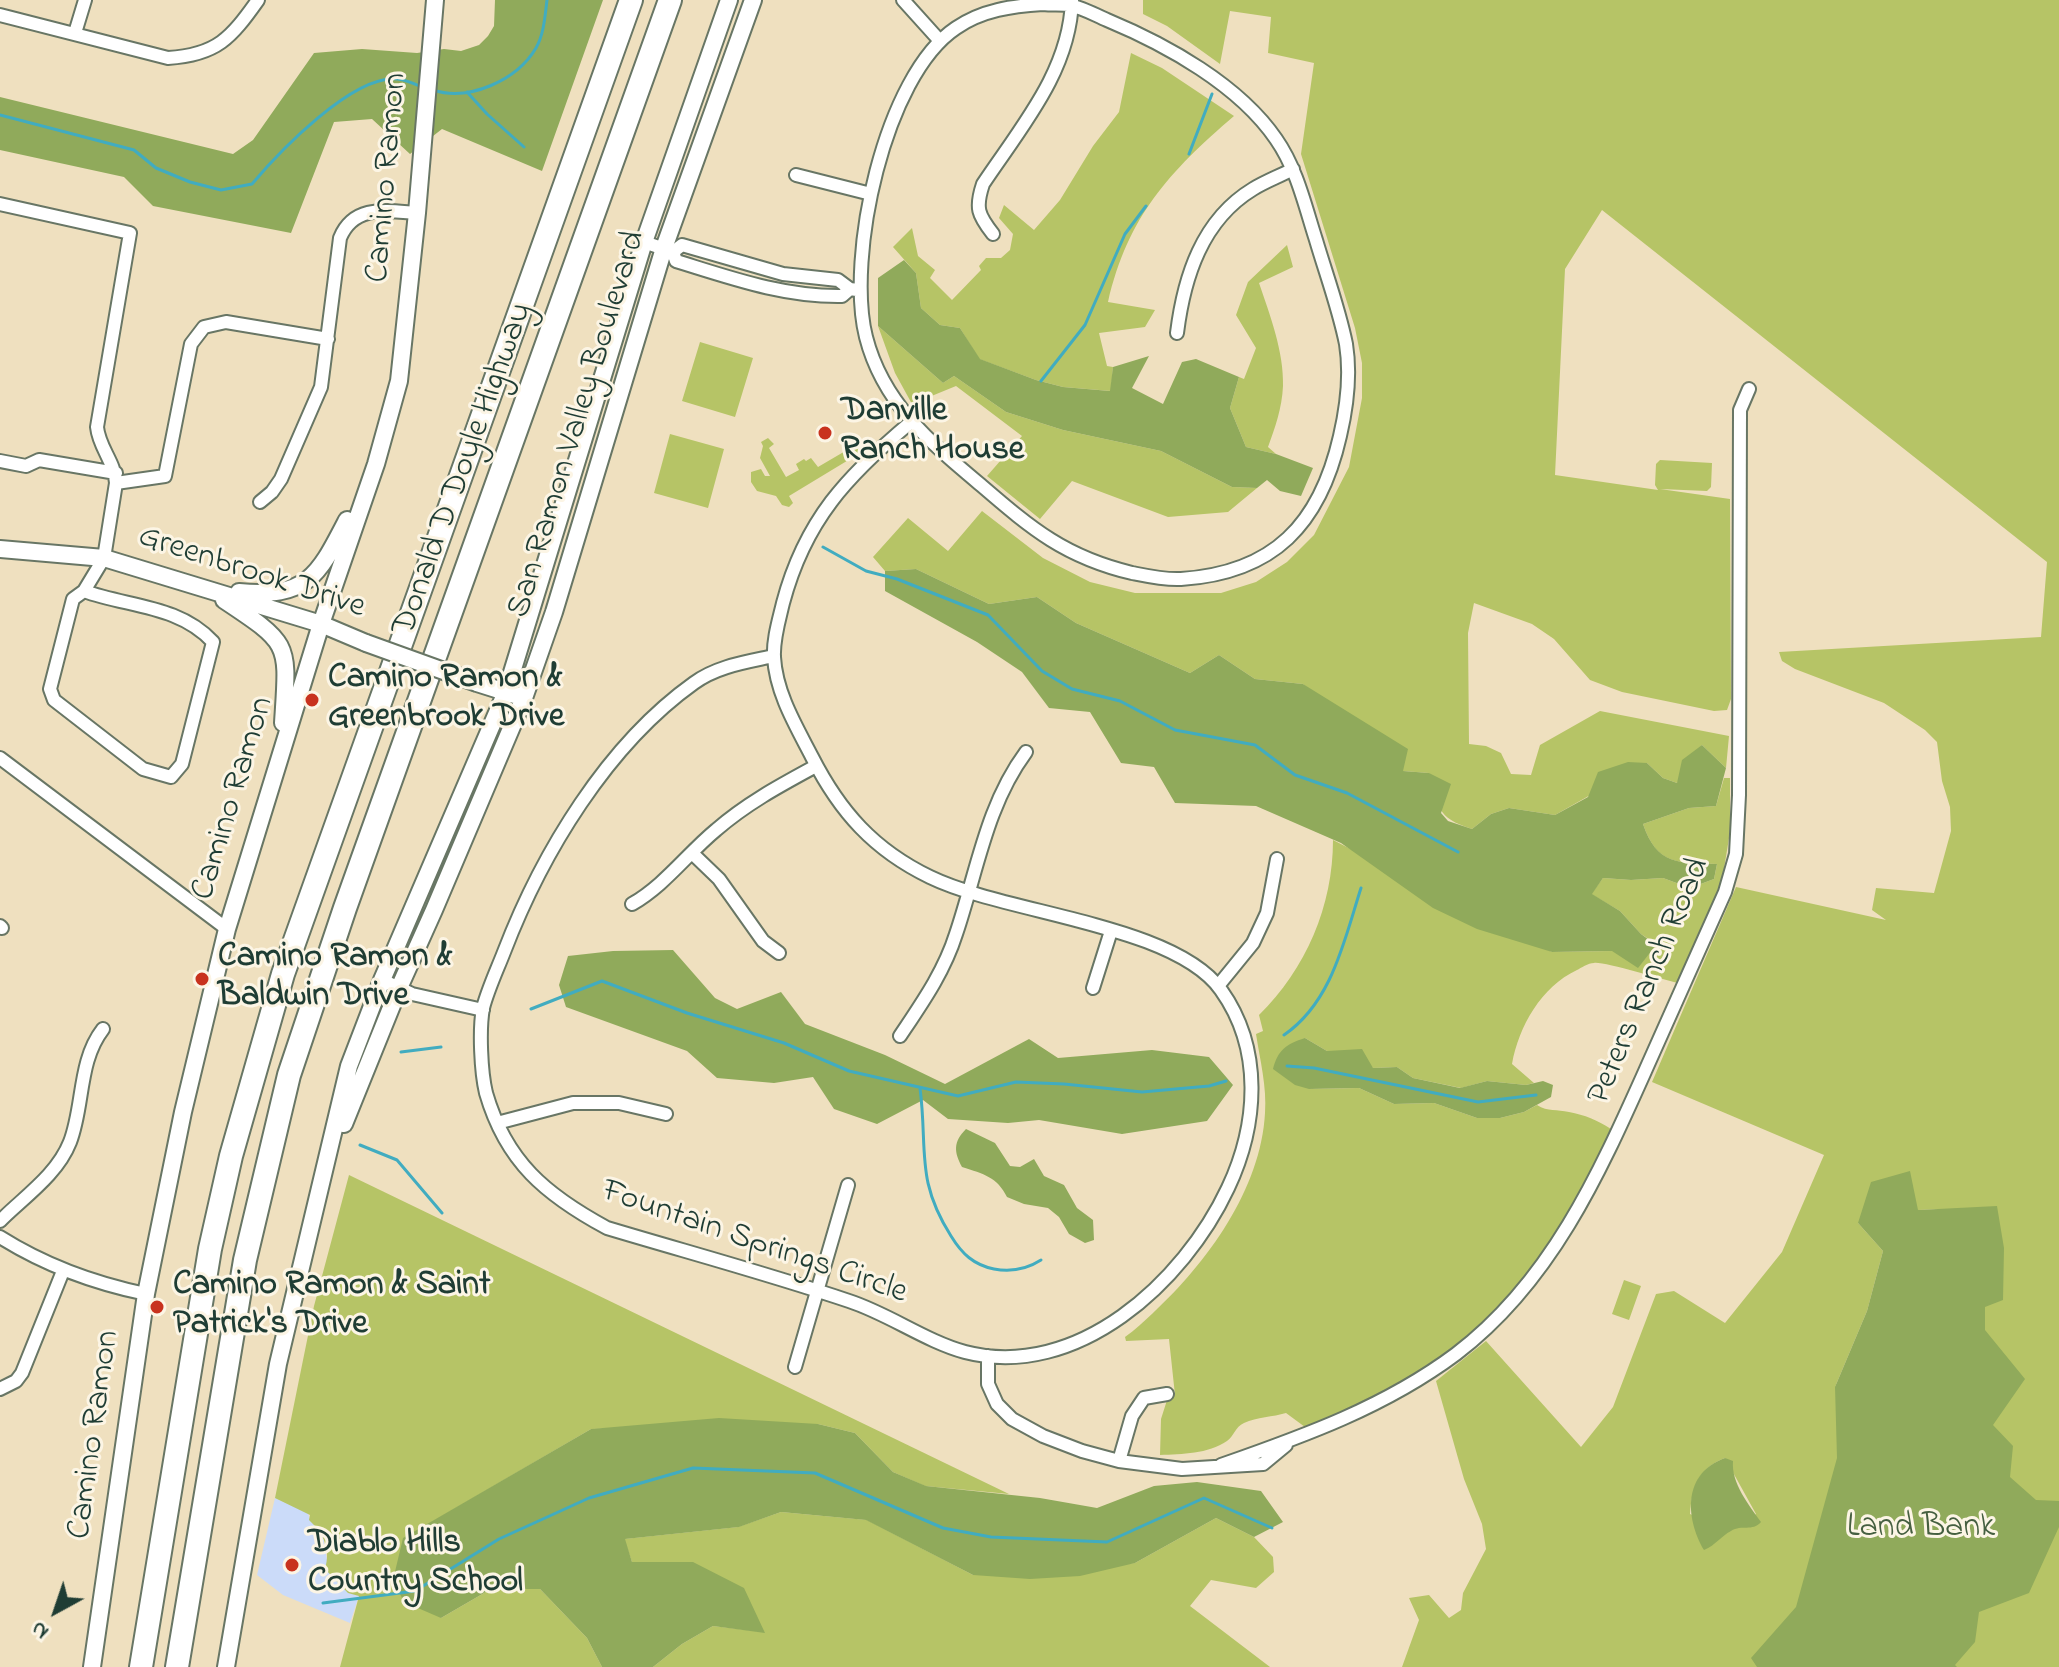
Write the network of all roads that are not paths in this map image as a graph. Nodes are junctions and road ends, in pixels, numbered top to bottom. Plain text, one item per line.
1 (85, 0) edge
2 (258, 0) edge
3 (435, 0) edge
4 (631, 0) edge
5 (670, 0) edge
6 (729, 0) edge
7 (753, 0) edge
8 (903, 0) edge
9 (1072, 3) edge
10 (0, 15) edge
11 (75, 33) junction
12 (940, 41) junction
13 (1293, 169) junction
14 (796, 175) dead end
15 (871, 194) junction
16 (0, 204) edge
17 (417, 213) junction
18 (993, 234) dead end
19 (644, 242) junction
20 (669, 250) junction
21 (855, 289) junction
22 (1177, 333) dead end
23 (328, 339) junction
24 (1749, 389) dead end
25 (911, 422) junction
26 (0, 461) edge
27 (376, 464) junction
28 (116, 478) junction
29 (260, 502) dead end
30 (0, 549) edge
31 (104, 558) junction
32 (205, 589) junction
33 (84, 591) junction
34 (321, 624) junction
35 (774, 656) junction
36 (506, 692) junction
37 (524, 698) junction
38 (281, 750) junction
39 (1026, 752) dead end
40 (0, 758) edge
41 (816, 766) junction
42 (692, 853) junction
43 (1277, 859) dead end
44 (967, 893) junction
45 (632, 904) dead end
46 (227, 929) junction
47 (1111, 931) junction
48 (779, 953) dead end
49 (382, 980) junction
50 (1218, 986) junction
51 (399, 988) junction
52 (1093, 988) dead end
53 (483, 1010) junction
54 (103, 1029) dead end
55 (900, 1036) dead end
56 (666, 1114) dead end
57 (497, 1123) junction
58 (324, 1173) junction
59 (848, 1185) dead end
60 (0, 1221) edge
61 (0, 1237) edge
62 (63, 1271) junction
63 (818, 1290) junction
64 (146, 1294) junction
65 (988, 1356) junction
66 (795, 1367) dead end
67 (0, 1389) edge
68 (1167, 1394) dead end
69 (1119, 1461) junction
70 (92, 1667) edge
71 (141, 1667) edge
72 (177, 1667) edge
73 (226, 1667) edge

1 - 11 street
2 - 11 street
3 - 17 main road, Camino Ramon
4 - 71 highway, Donald D Doyle Highway
5 - 72 highway, Donald D Doyle Highway
6 - 19 main road, San Ramon Valley Boulevard
7 - 20 main road, San Ramon Valley Boulevard
8 - 12 street
9 - 12 street
9 - 13 street
9 - 18 street
10 - 11 street
12 - 15 street
13 - 22 street
13 - 25 street
14 - 15 street
15 - 21 street
16 - 28 street
17 - 23 street
17 - 27 main road, Camino Ramon
19 - 20 street
19 - 36 main road, San Ramon Valley Boulevard
20 - 21 street
20 - 21 street
20 - 37 main road, San Ramon Valley Boulevard
21 - 25 street
23 - 28 street
23 - 29 street
24 - 69 street, Peters Ranch Road
25 - 35 street, Fountain Springs Circle
26 - 28 street
27 - 32 main road
27 - 34 main road, Camino Ramon
28 - 31 street
30 - 31 main road, Greenbrook Drive
31 - 32 main road, Greenbrook Drive
31 - 33 street
32 - 34 main road, Greenbrook Drive
32 - 38 main road
33 - 33 street
34 - 36 main road, Greenbrook Drive, bridge
34 - 38 main road, Camino Ramon
35 - 41 street, Fountain Springs Circle
35 - 53 street, Fountain Springs Circle
36 - 37 main road, Greenbrook Drive
36 - 49 main road, San Ramon Valley Boulevard
37 - 51 main road, San Ramon Valley Boulevard
38 - 46 main road, Camino Ramon
39 - 44 street
40 - 46 street
41 - 42 street
41 - 44 street, Fountain Springs Circle
42 - 45 street
42 - 48 street
43 - 50 street
44 - 47 street, Fountain Springs Circle
44 - 55 street
46 - 64 main road, Camino Ramon
47 - 50 street, Fountain Springs Circle
47 - 52 street
49 - 51 street
49 - 58 main road, San Ramon Valley Boulevard
50 - 65 street, Fountain Springs Circle
51 - 53 street
51 - 58 main road, San Ramon Valley Boulevard
53 - 57 street, Fountain Springs Circle
54 - 60 street
56 - 57 street
57 - 63 street, Fountain Springs Circle
58 - 73 main road, San Ramon Valley Boulevard
59 - 63 street
61 - 62 street
62 - 64 street
62 - 67 street
63 - 65 street, Fountain Springs Circle
63 - 66 street
64 - 70 main road, Camino Ramon
65 - 69 street, Peters Ranch Road
68 - 69 street

